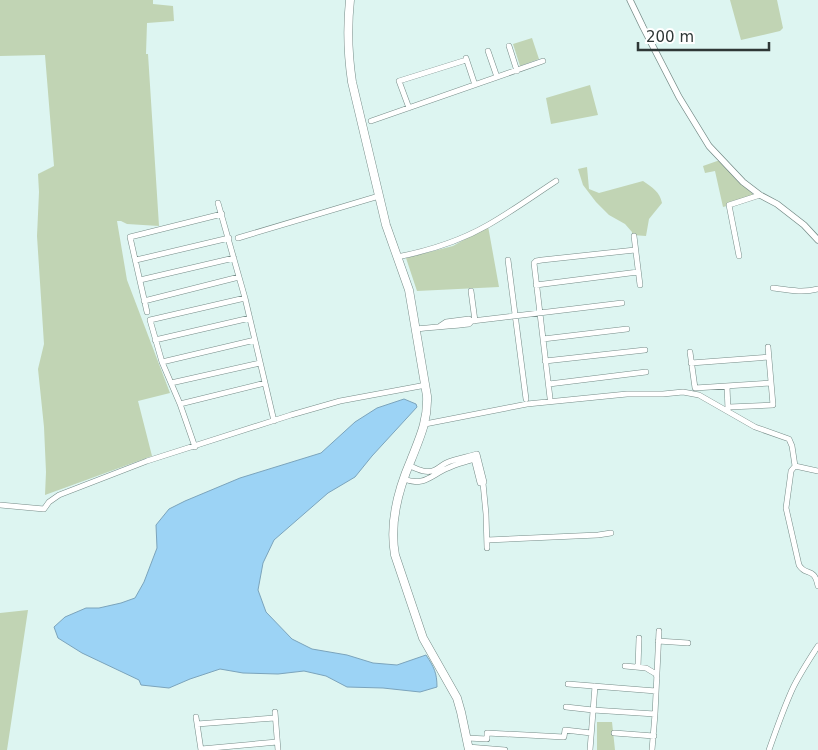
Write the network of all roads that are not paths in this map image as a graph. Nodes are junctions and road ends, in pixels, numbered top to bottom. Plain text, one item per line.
1 (350, 0) edge
2 (630, 0) edge
3 (508, 46) dead end
4 (488, 51) dead end
5 (543, 62) dead end
6 (517, 70) junction
7 (497, 78) junction
8 (475, 85) junction
9 (409, 108) junction
10 (371, 121) dead end
11 (556, 181) dead end
12 (760, 195) junction
13 (379, 196) junction
14 (218, 203) dead end
15 (222, 214) junction
16 (634, 236) dead end
17 (229, 238) junction
18 (238, 238) dead end
19 (818, 240) edge
20 (635, 250) junction
21 (739, 256) dead end
22 (397, 257) junction
23 (234, 258) junction
24 (136, 260) junction
25 (508, 260) dead end
26 (638, 272) junction
27 (239, 277) junction
28 (140, 280) junction
29 (536, 285) junction
30 (640, 285) dead end
31 (773, 288) dead end
32 (818, 289) edge
33 (471, 291) dead end
34 (245, 298) junction
35 (144, 301) junction
36 (622, 303) dead end
37 (147, 312) dead end
38 (540, 313) junction
39 (516, 316) junction
40 (250, 318) junction
41 (474, 321) junction
42 (416, 329) junction
43 (627, 329) dead end
44 (543, 339) junction
45 (156, 340) junction
46 (255, 340) junction
47 (768, 347) dead end
48 (645, 350) dead end
49 (690, 352) dead end
50 (769, 357) junction
51 (545, 361) junction
52 (162, 362) junction
53 (260, 363) junction
54 (691, 363) junction
55 (646, 372) dead end
56 (265, 383) junction
57 (771, 383) junction
58 (171, 384) junction
59 (549, 384) junction
60 (426, 385) junction
61 (727, 386) junction
62 (550, 398) dead end
63 (526, 399) dead end
64 (180, 404) junction
65 (728, 410) junction
66 (274, 421) junction
67 (424, 424) junction
68 (195, 446) junction
69 (408, 465) junction
70 (795, 466) junction
71 (818, 471) edge
72 (404, 478) junction
73 (482, 484) junction
74 (0, 505) edge
75 (611, 533) dead end
76 (486, 540) junction
77 (487, 548) dead end
78 (818, 586) edge
79 (659, 631) dead end
80 (639, 638) dead end
81 (658, 641) junction
82 (688, 643) dead end
83 (818, 646) edge
84 (625, 666) dead end
85 (638, 668) junction
86 (657, 681) junction
87 (568, 684) dead end
88 (595, 686) junction
89 (656, 691) junction
90 (566, 708) dead end
91 (593, 710) junction
92 (655, 714) junction
93 (196, 717) dead end
94 (197, 724) junction
95 (591, 733) junction
96 (614, 733) dead end
97 (654, 736) junction
98 (467, 738) junction
99 (277, 742) junction
100 (468, 748) edge
101 (201, 749) edge
102 (278, 750) edge
103 (505, 750) edge
104 (590, 750) edge
105 (652, 750) edge
106 (769, 750) edge

1 - 13 highway
2 - 12 street
3 - 6 street
4 - 7 street
5 - 6 street
6 - 7 street
7 - 8 street
8 - 9 street
8 - 9 street
9 - 10 street
11 - 22 street
12 - 19 street
12 - 21 street
13 - 18 street
13 - 22 highway
14 - 15 street
15 - 17 street
15 - 24 street
16 - 20 street
17 - 23 street
17 - 24 street
20 - 26 street
20 - 29 street
22 - 42 highway
23 - 27 street
23 - 28 street
24 - 28 street
25 - 39 street
26 - 29 street
26 - 30 street
27 - 34 street
27 - 35 street
28 - 35 street
29 - 38 street
31 - 32 street
33 - 41 street
34 - 40 street
34 - 45 street
35 - 37 street
36 - 38 street
38 - 39 street
38 - 44 street
39 - 41 street
39 - 63 street
40 - 45 street
40 - 46 street
41 - 42 street
42 - 60 highway
43 - 44 street
44 - 51 street
45 - 52 street
46 - 52 street
46 - 53 street
47 - 50 street
48 - 51 street
49 - 54 street
50 - 54 street
50 - 57 street
51 - 59 street
52 - 58 street
53 - 56 street
53 - 58 street
54 - 61 street
55 - 59 street
56 - 64 street
56 - 66 street
57 - 61 street
57 - 65 street
58 - 64 street
59 - 62 street
60 - 66 street
60 - 67 highway
61 - 65 street
64 - 68 street
65 - 67 street
65 - 70 street
66 - 68 street
67 - 69 highway
68 - 74 street
69 - 72 highway
69 - 73 street
70 - 71 street
70 - 78 street
72 - 73 street
72 - 98 highway
73 - 76 street
75 - 76 street
76 - 77 street
79 - 81 street
80 - 85 street
81 - 82 street
81 - 86 street
83 - 106 street
84 - 85 street
85 - 86 street
86 - 89 street
87 - 88 street
88 - 89 street
88 - 91 street
89 - 92 street
90 - 91 street
91 - 92 street
91 - 95 street
92 - 97 street
93 - 94 street
94 - 99 street
94 - 101 street
95 - 98 street
95 - 104 street
96 - 97 street
97 - 105 street
98 - 100 highway
99 - 101 street
99 - 102 street
100 - 103 street

